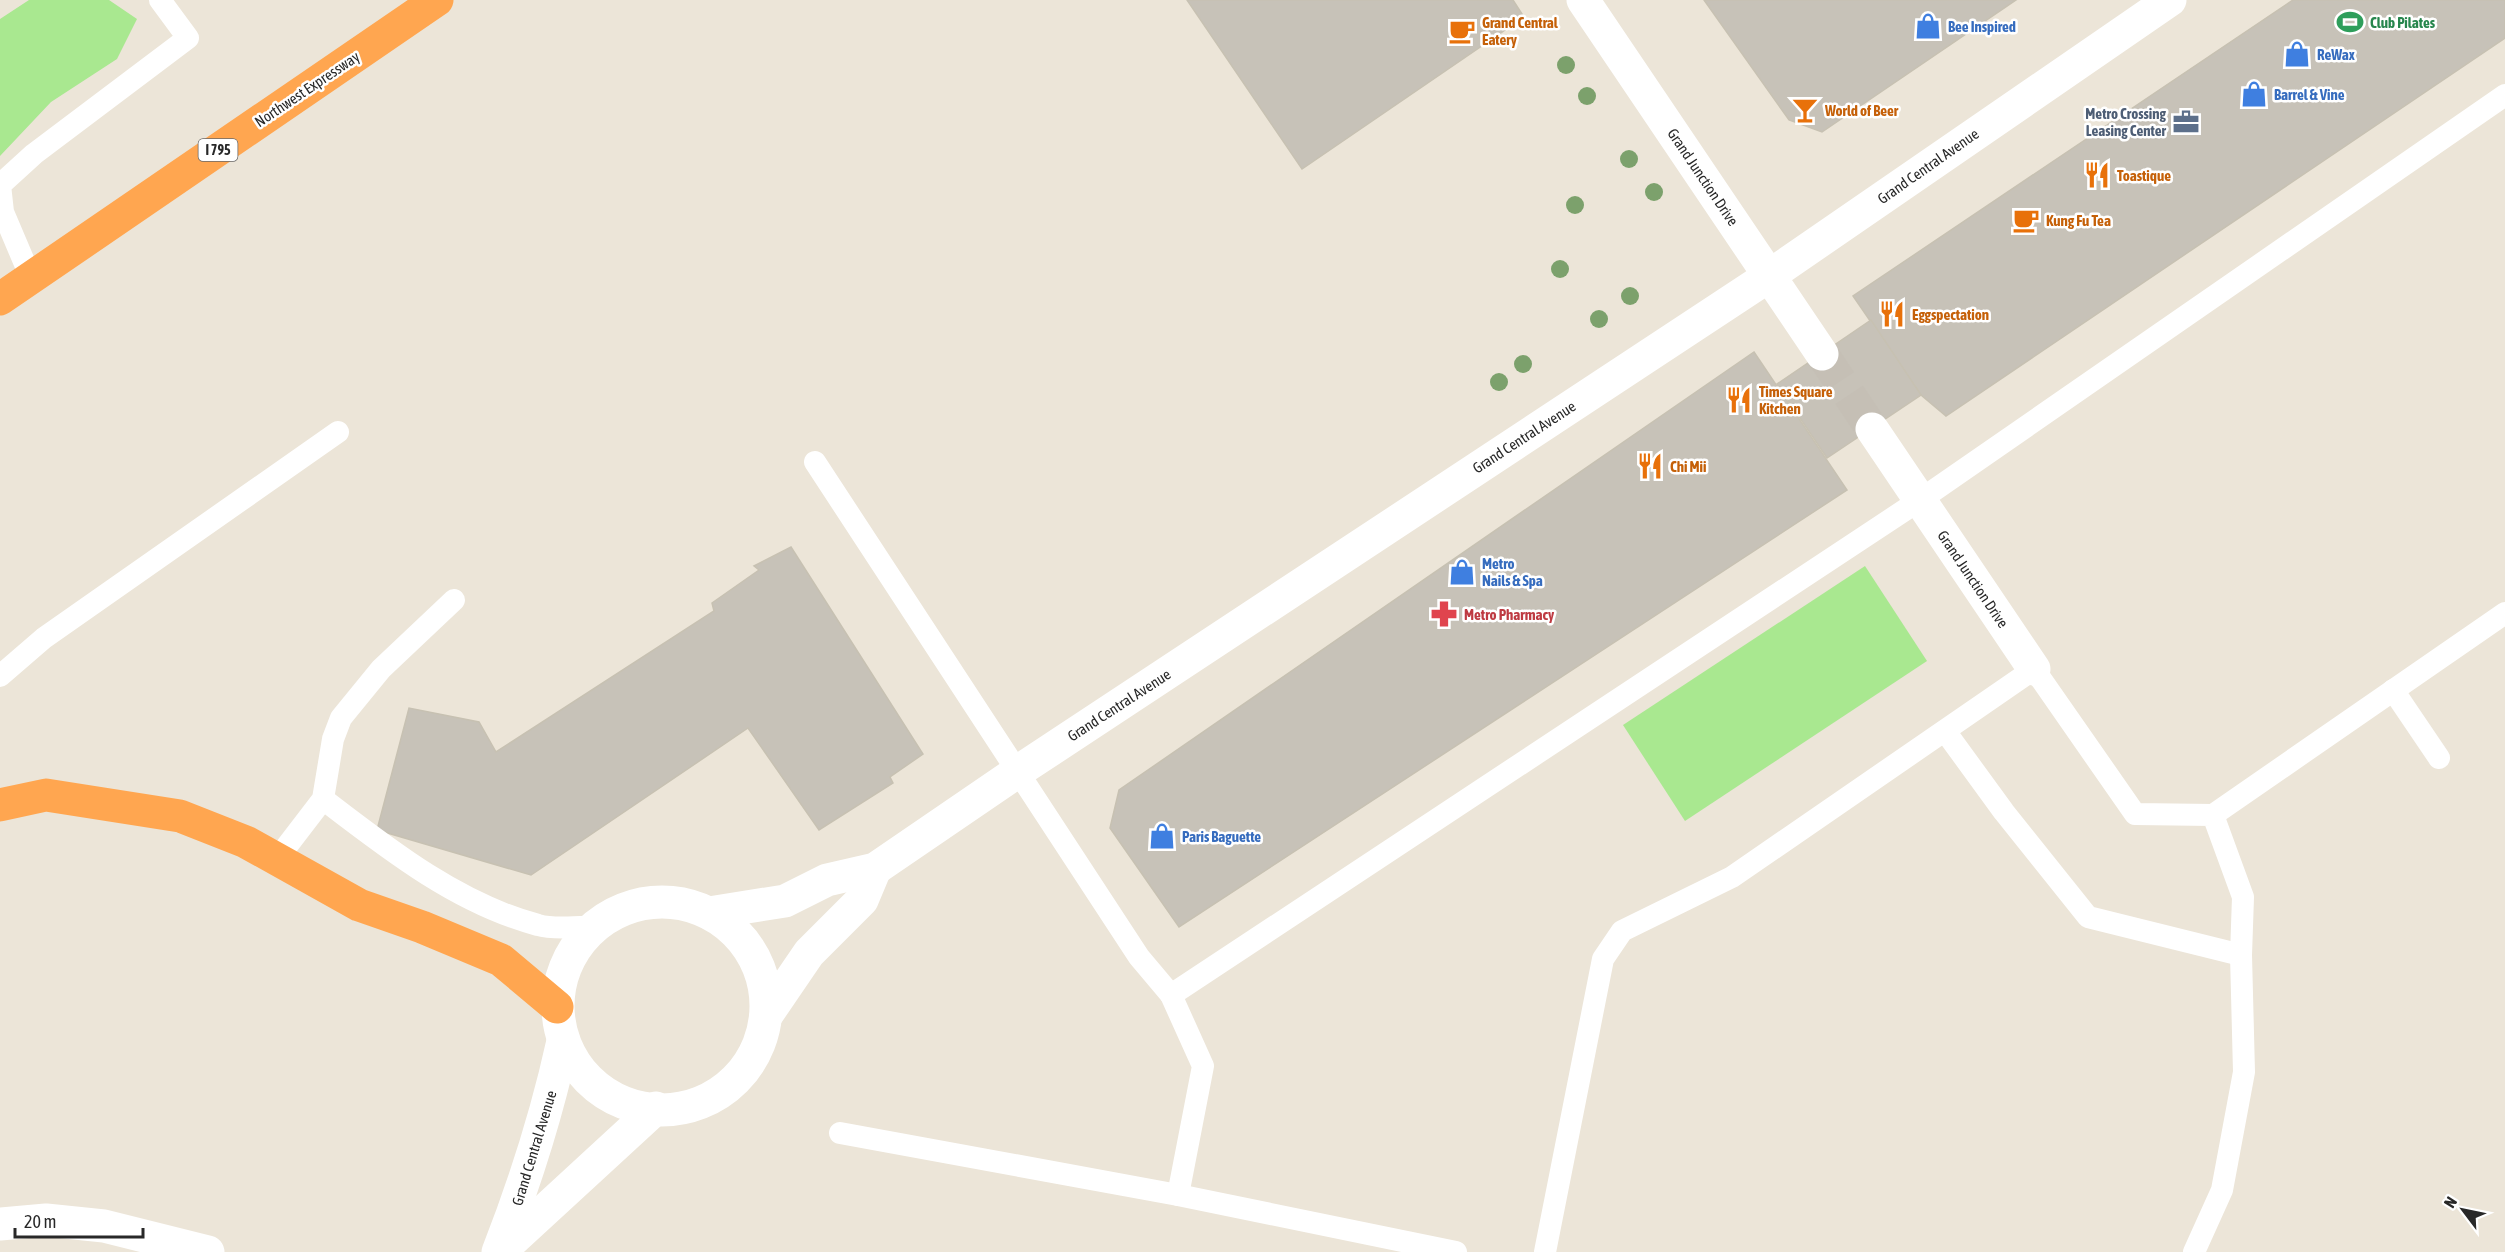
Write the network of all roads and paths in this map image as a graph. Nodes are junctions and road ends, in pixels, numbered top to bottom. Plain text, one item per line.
1 (160, 0) edge
2 (436, 0) edge
3 (1583, 0) edge
4 (2170, 0) edge
5 (2505, 95) edge
6 (1769, 276) junction
7 (31, 278) junction
8 (0, 299) edge
9 (1822, 354) tunnel mouth
10 (1872, 429) tunnel mouth
11 (338, 432) dead end
12 (815, 462) dead end
13 (1920, 500) junction
14 (454, 600) dead end
15 (2505, 613) edge
16 (2034, 669) junction
17 (0, 676) edge
18 (2393, 690) junction
19 (1946, 730) junction
20 (2439, 758) dead end
21 (1017, 772) junction
22 (323, 799) junction
23 (0, 804) edge
24 (2213, 815) junction
25 (277, 859) junction
26 (876, 869) junction
27 (709, 913) junction
28 (593, 927) junction
29 (2241, 955) junction
30 (1171, 995) junction
31 (557, 1007) junction
32 (766, 1016) junction
33 (564, 1041) junction
34 (656, 1108) junction
35 (840, 1133) dead end
36 (1178, 1195) junction
37 (0, 1224) edge
38 (208, 1252) edge
39 (499, 1252) edge
40 (1456, 1252) edge
41 (1545, 1252) edge
42 (2194, 1252) edge

1 - 7 lane
2 - 7 highway, Northwest Expressway / I 795
3 - 6 street, Grand Junction Drive
4 - 6 street, Grand Central Avenue
5 - 13 lane
6 - 9 street, Grand Junction Drive
6 - 21 street, Grand Central Avenue
7 - 8 highway, Northwest Expressway / I 795
10 - 13 street, Grand Junction Drive
11 - 17 lane
12 - 21 lane
13 - 16 street, Grand Junction Drive
13 - 30 lane
14 - 22 lane
15 - 18 lane
16 - 19 lane
16 - 24 lane
18 - 20 lane
18 - 24 lane
19 - 29 lane
19 - 41 lane
21 - 26 street, Grand Central Avenue
21 - 30 lane
22 - 25 lane
22 - 28 lane
23 - 25 highway
24 - 29 lane
25 - 31 highway
26 - 27 street, Grand Central Avenue
26 - 32 street, Grand Central Avenue
27 - 28 street, Grand Central Avenue
27 - 32 street, Grand Central Avenue
28 - 31 street, Grand Central Avenue
29 - 42 lane
30 - 36 lane
31 - 33 street, Grand Central Avenue
32 - 34 street, Grand Central Avenue
33 - 34 street, Grand Central Avenue
33 - 39 street, Grand Central Avenue
34 - 39 street, Grand Central Avenue
35 - 36 lane
36 - 40 lane
37 - 38 street

